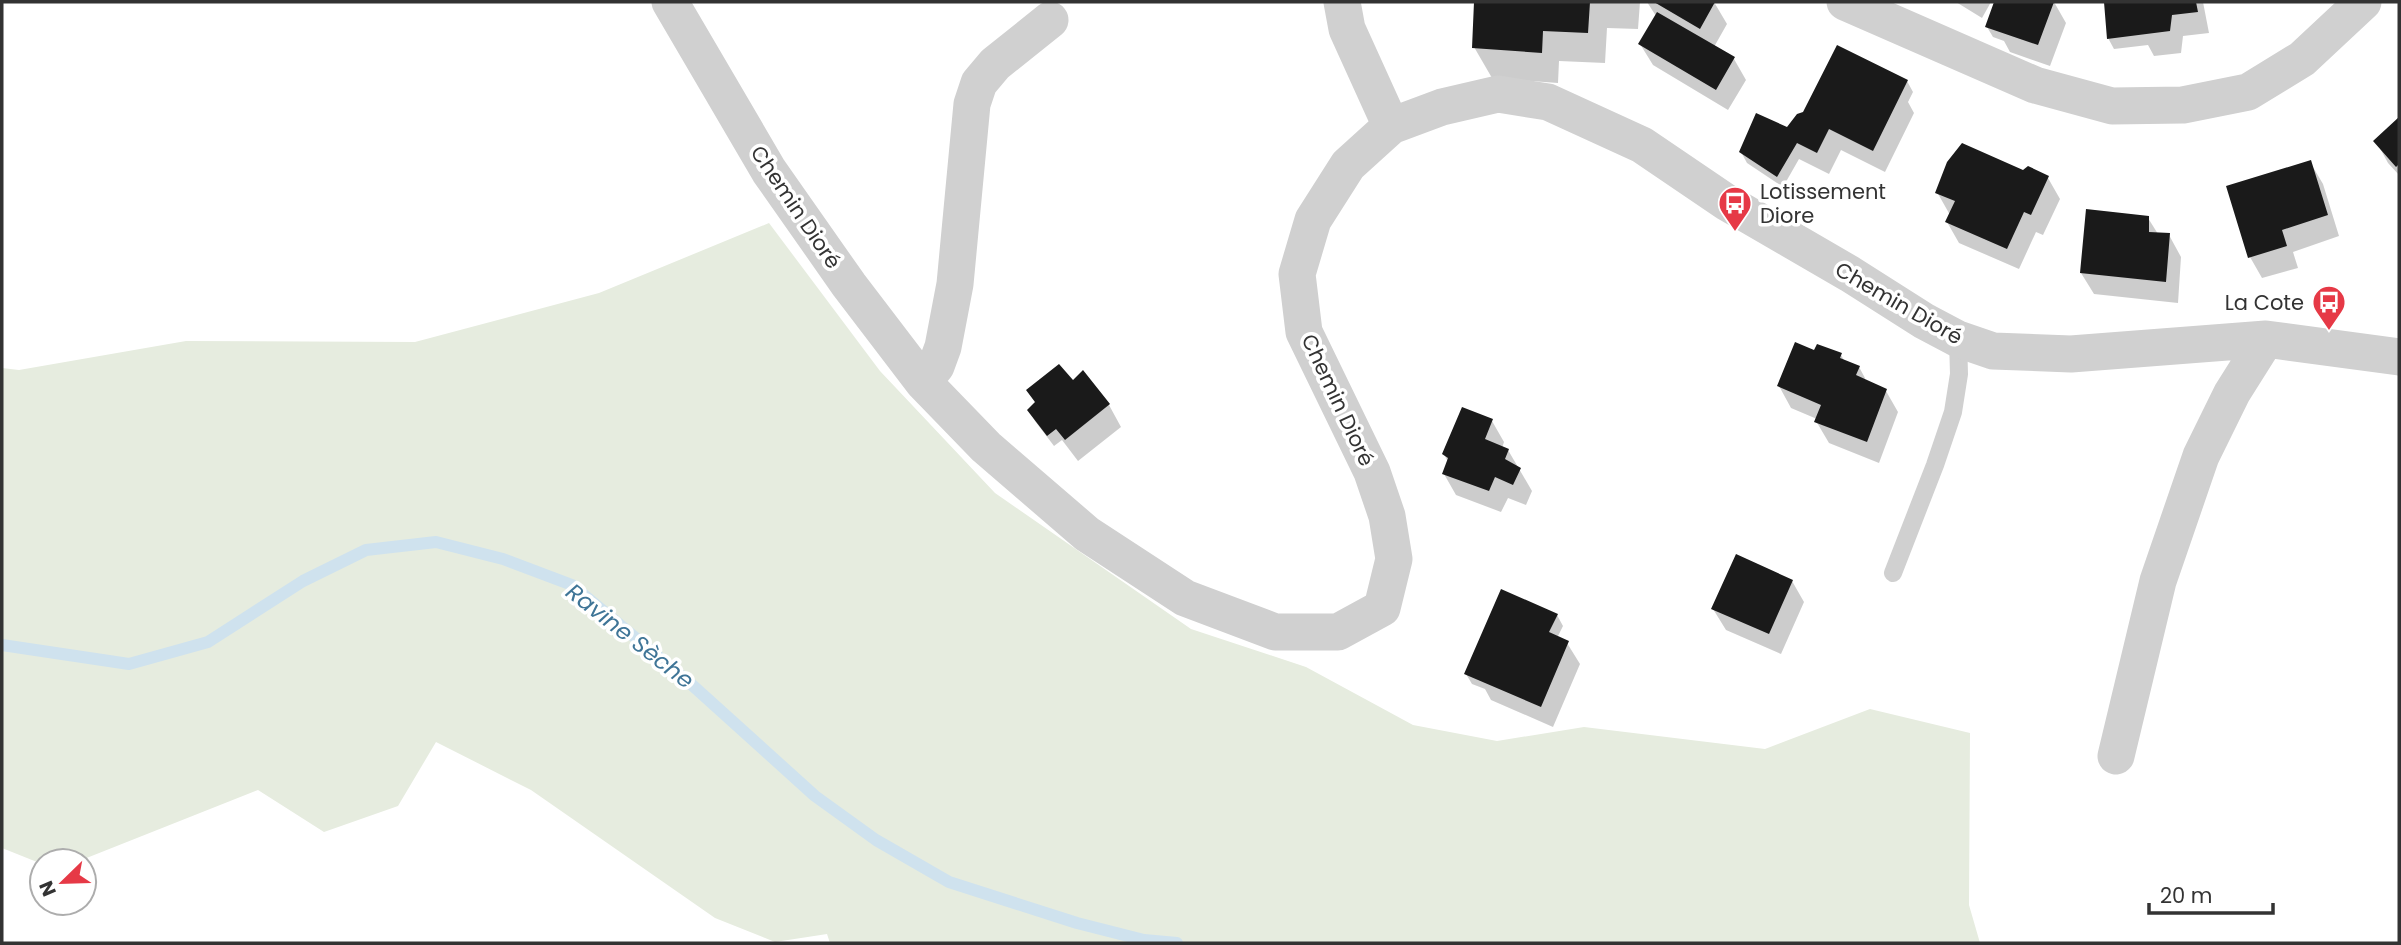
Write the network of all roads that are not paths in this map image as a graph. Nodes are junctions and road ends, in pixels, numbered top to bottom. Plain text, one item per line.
1 (670, 2) edge
2 (1342, 2) edge
3 (1845, 2) edge
4 (2363, 2) edge
5 (1050, 20) dead end
6 (1391, 126) junction
7 (2266, 339) junction
8 (1958, 340) junction
9 (2399, 357) edge
10 (923, 382) junction
11 (1893, 573) dead end
12 (2116, 756) dead end

1 - 10 street, Chemin Dioré
2 - 6 street
3 - 4 street
5 - 10 street
6 - 8 street, Chemin Dioré
6 - 10 street, Chemin Dioré
7 - 8 street, Chemin Dioré
7 - 9 street, Chemin Dioré
7 - 12 street
8 - 11 lane

